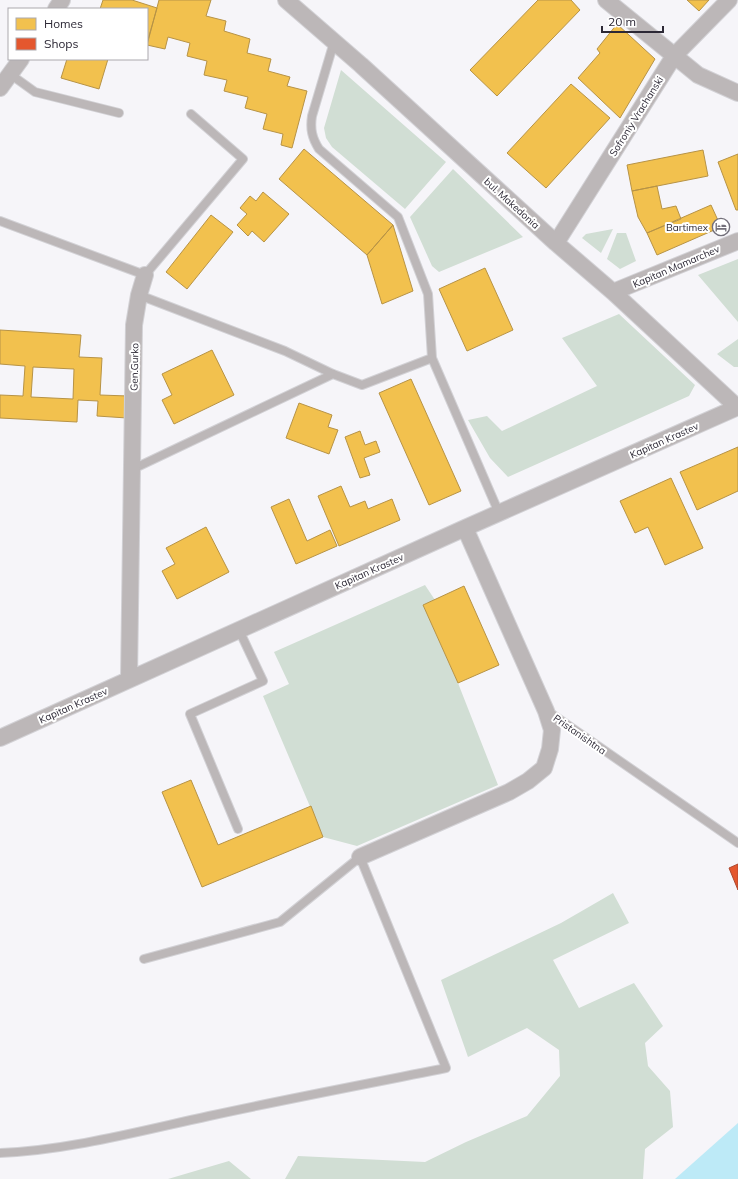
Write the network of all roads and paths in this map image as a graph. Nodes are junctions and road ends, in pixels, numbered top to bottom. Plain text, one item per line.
1 (286, 0) edge
2 (606, 0) edge
3 (729, 0) edge
4 (334, 42) junction
5 (674, 56) junction
6 (19, 60) edge
7 (10, 74) junction
8 (0, 88) edge
9 (738, 93) edge
10 (119, 112) dead end
11 (191, 114) dead end
12 (0, 222) edge
13 (738, 241) edge
14 (556, 243) junction
15 (145, 275) junction
16 (614, 292) junction
17 (139, 295) junction
18 (432, 358) junction
19 (333, 374) junction
20 (738, 407) edge
21 (133, 469) junction
22 (499, 513) junction
23 (465, 528) junction
24 (239, 630) junction
25 (129, 679) junction
26 (546, 711) junction
27 (0, 738) edge
28 (238, 829) dead end
29 (738, 843) edge
30 (360, 857) junction
31 (144, 959) dead end
32 (0, 1153) edge

1 - 4 street, bul. Makedonia
2 - 5 street
3 - 5 street, Sofroniy Vrachanski
4 - 14 street, bul. Makedonia
4 - 18 lane
5 - 9 street
5 - 14 street, Sofroniy Vrachanski
6 - 7 street
7 - 8 street
7 - 10 lane
11 - 15 lane, Gen.Gurko
12 - 15 lane
13 - 16 street, Kapitan Mamarchev
14 - 16 street, bul. Makedonia
15 - 17 street, Gen.Gurko
16 - 20 street, bul. Makedonia
17 - 19 lane
17 - 21 street, Gen.Gurko
18 - 19 lane
18 - 22 lane
19 - 21 lane
20 - 22 street, Kapitan Krastev
21 - 25 street, Gen.Gurko
22 - 23 street, Kapitan Krastev
23 - 24 street, Kapitan Krastev
23 - 26 street, Pristanishtna
24 - 25 street, Kapitan Krastev
24 - 28 lane
25 - 27 street, Kapitan Krastev
26 - 29 lane, Pristanishtna
26 - 30 street
30 - 31 lane
30 - 32 lane

